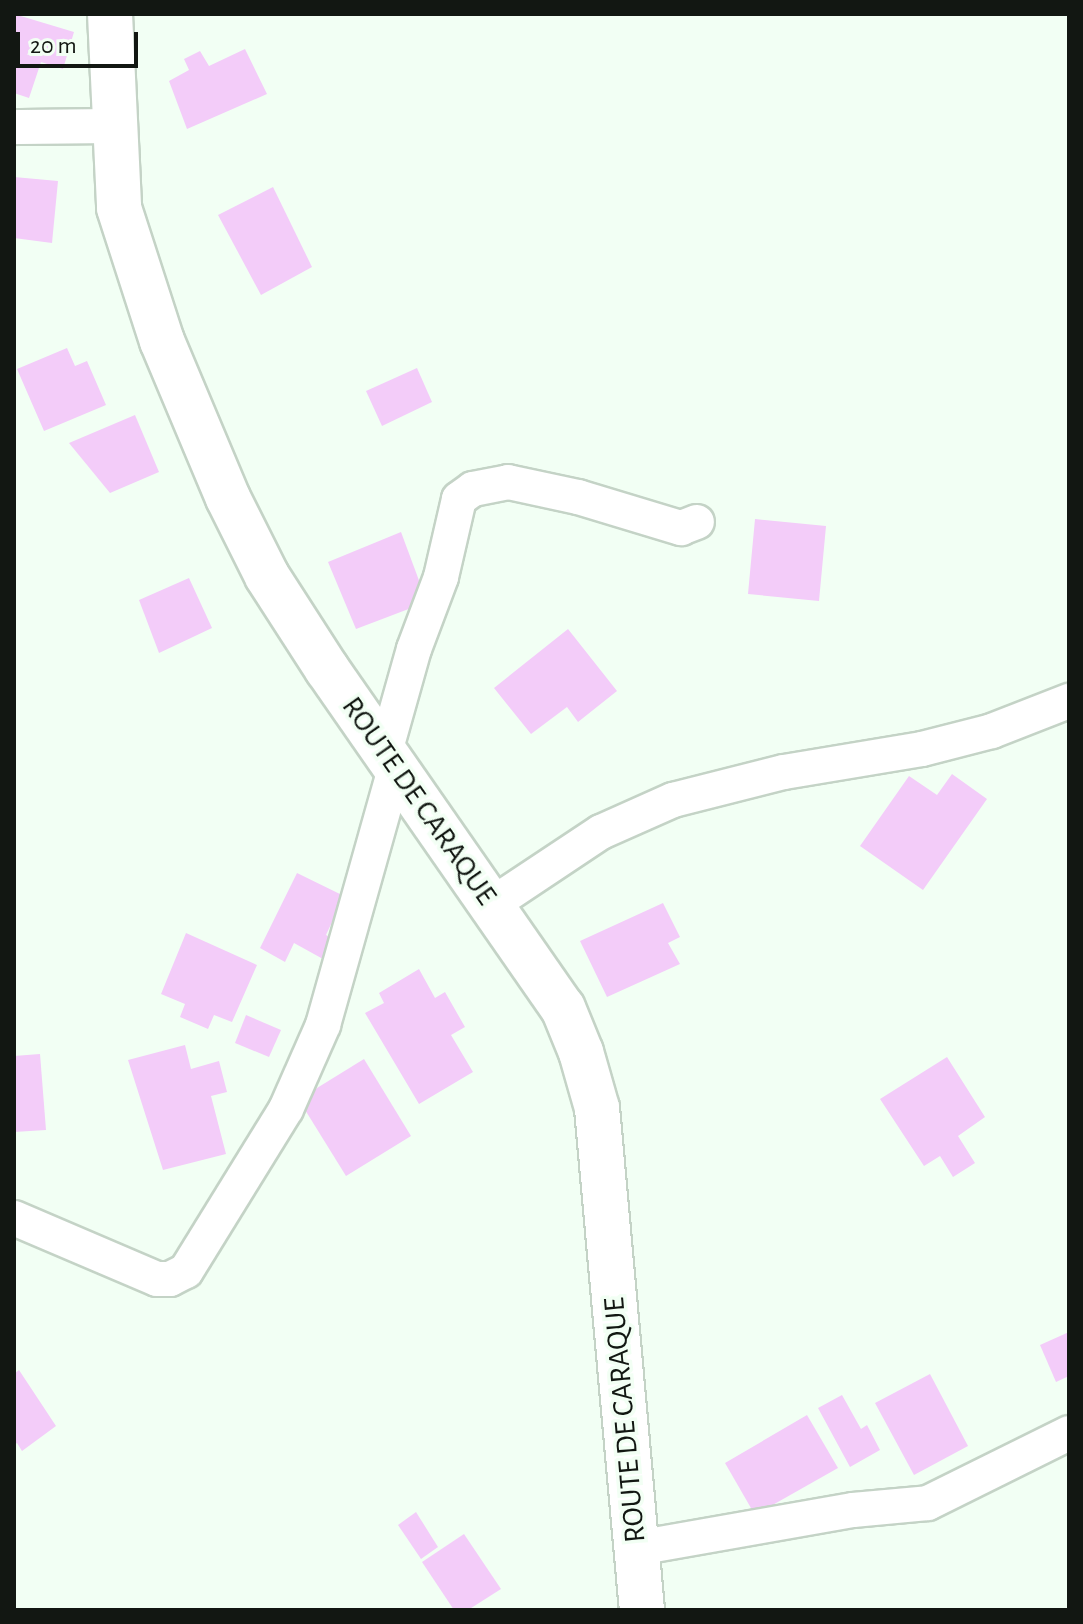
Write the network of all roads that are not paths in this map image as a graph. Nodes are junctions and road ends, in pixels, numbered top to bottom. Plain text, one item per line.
1 (110, 14) edge
2 (117, 126) junction
3 (14, 127) edge
4 (697, 522) dead end
5 (1069, 701) edge
6 (390, 761) junction
7 (491, 905) junction
8 (14, 1218) edge
9 (1069, 1433) edge
10 (637, 1548) junction
11 (642, 1610) edge

1 - 2 street, ROUTE DE CARAQUE
2 - 3 street
2 - 6 street, ROUTE DE CARAQUE
4 - 6 street
5 - 7 street
6 - 7 street, ROUTE DE CARAQUE
6 - 8 street
7 - 10 street, ROUTE DE CARAQUE
9 - 10 street
10 - 11 street, ROUTE DE CARAQUE

